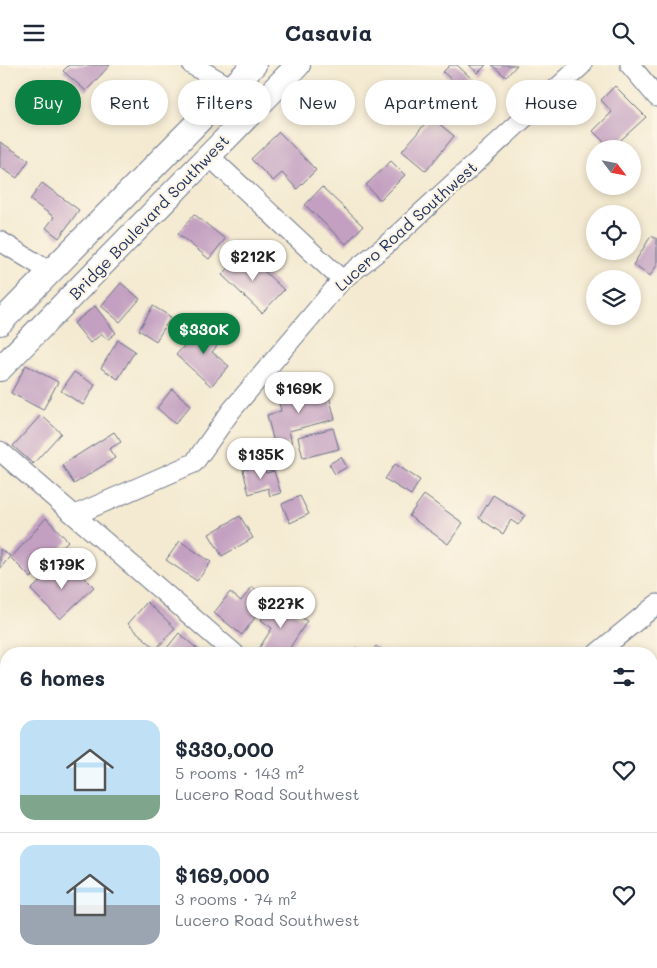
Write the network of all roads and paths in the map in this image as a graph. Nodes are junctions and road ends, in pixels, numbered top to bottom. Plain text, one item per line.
1 (192, 65) edge
2 (254, 65) edge
3 (298, 65) edge
4 (582, 65) edge
5 (630, 65) edge
6 (218, 80) edge
7 (240, 80) edge
8 (657, 97) edge
9 (195, 125) edge
10 (209, 155) junction
11 (0, 241) edge
12 (49, 271) junction
13 (342, 280) junction
14 (0, 323) edge
15 (0, 369) edge
16 (0, 451) edge
17 (75, 515) junction
18 (657, 604) edge
19 (227, 647) edge
20 (605, 647) edge

1 - 6 street
2 - 7 main road, Bridge Boulevard Southwest
3 - 10 main road, Bridge Boulevard Southwest
4 - 13 street, Lucero Road Southwest
5 - 8 street
9 - 12 main road, Bridge Boulevard Southwest
10 - 13 street
10 - 15 main road, Bridge Boulevard Southwest
11 - 12 street
12 - 14 main road, Bridge Boulevard Southwest
13 - 17 street, Lucero Road Southwest
16 - 17 street
17 - 19 street
18 - 20 street

